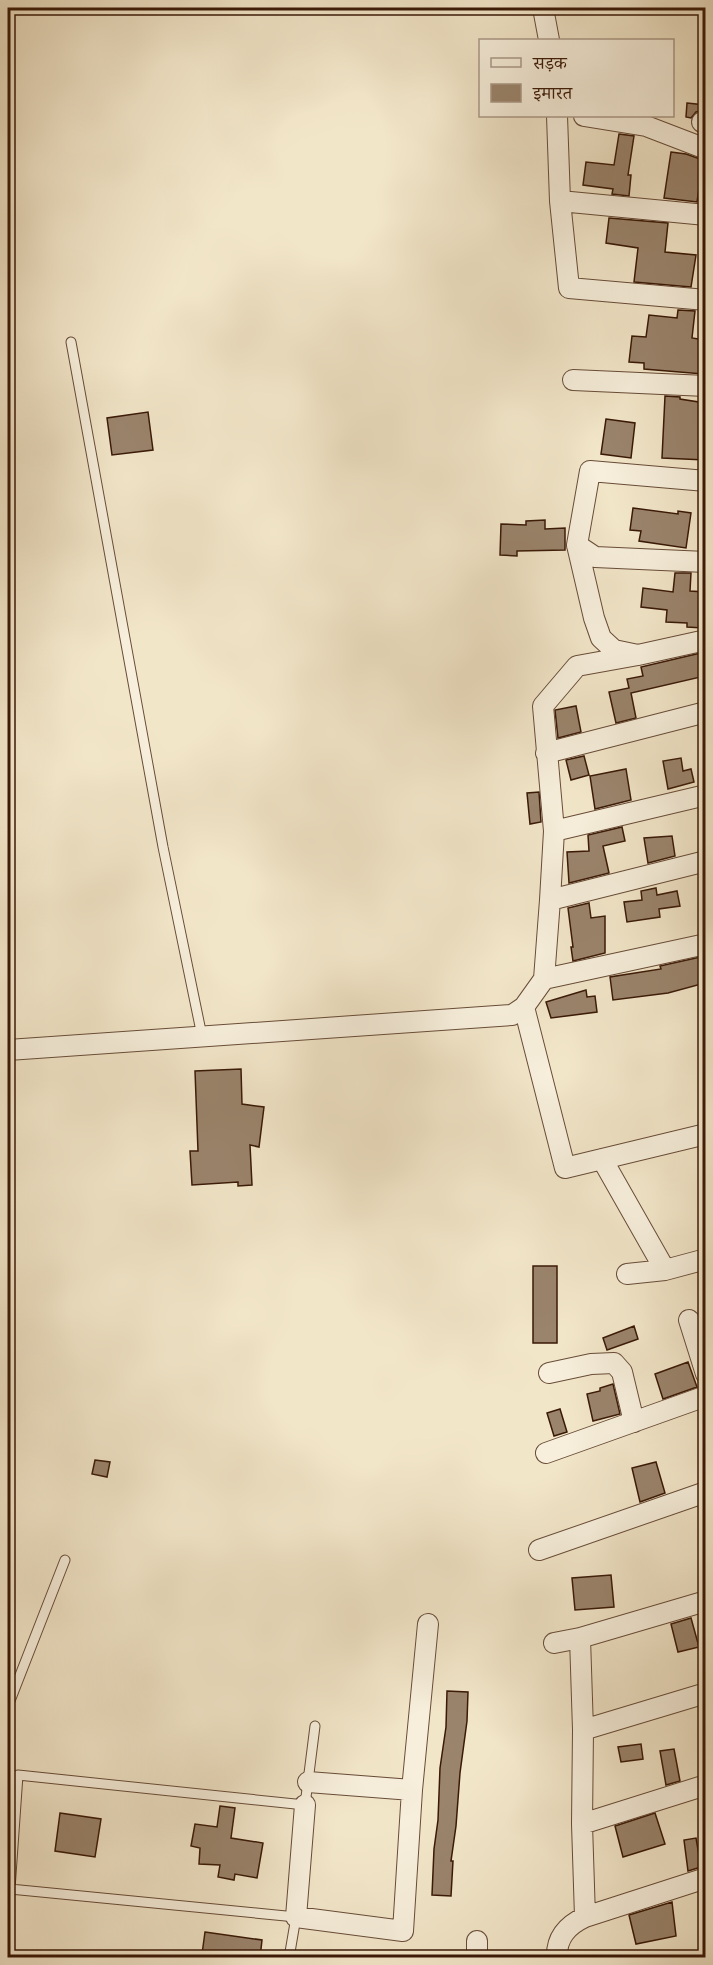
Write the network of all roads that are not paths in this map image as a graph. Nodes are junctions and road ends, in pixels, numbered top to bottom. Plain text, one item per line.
1 (543, 8) edge
2 (549, 39) edge
3 (557, 117) edge
4 (590, 117) edge
5 (705, 149) edge
6 (560, 201) junction
7 (705, 215) edge
8 (705, 300) edge
9 (71, 342) dead end
10 (573, 380) dead end
11 (705, 386) edge
12 (705, 481) edge
13 (577, 545) junction
14 (705, 561) edge
15 (705, 640) edge
16 (638, 655) junction
17 (705, 712) edge
18 (546, 753) junction
19 (705, 795) edge
20 (554, 831) junction
21 (705, 861) edge
22 (550, 900) junction
23 (705, 944) edge
24 (544, 979) junction
25 (524, 1007) junction
26 (202, 1036) junction
27 (8, 1050) edge
28 (705, 1134) edge
29 (602, 1159) junction
30 (705, 1259) edge
31 (665, 1270) junction
32 (627, 1274) dead end
33 (689, 1320) dead end
34 (549, 1373) dead end
35 (705, 1374) edge
36 (705, 1396) edge
37 (634, 1422) junction
38 (546, 1453) dead end
39 (705, 1492) edge
40 (539, 1550) dead end
41 (65, 1560) dead end
42 (705, 1601) edge
43 (428, 1624) dead end
44 (580, 1638) junction
45 (554, 1643) dead end
46 (705, 1693) edge
47 (8, 1707) edge
48 (315, 1726) dead end
49 (583, 1730) junction
50 (308, 1782) junction
51 (705, 1785) edge
52 (412, 1790) junction
53 (305, 1805) junction
54 (582, 1824) junction
55 (705, 1878) edge
56 (9, 1892) edge
57 (296, 1917) junction
58 (585, 1917) junction
59 (554, 1953) edge
60 (289, 1958) edge

1 - 2 street
3 - 6 street
4 - 5 street
6 - 7 street
6 - 8 street
9 - 26 lane
10 - 11 street
12 - 13 street
13 - 14 street
13 - 16 street
15 - 16 street
16 - 18 street
17 - 18 street
18 - 20 street
19 - 20 street
20 - 22 street
21 - 22 street
22 - 24 street
23 - 24 street
24 - 25 street
25 - 26 street
25 - 29 street
26 - 27 street
28 - 29 street
29 - 31 street
30 - 31 street
31 - 32 street
33 - 35 street
34 - 37 street
36 - 37 street
37 - 38 street
39 - 40 street
41 - 47 lane
42 - 44 street
43 - 52 street
44 - 45 street
44 - 49 street
46 - 49 street
48 - 50 lane
49 - 54 street
50 - 52 street
50 - 53 lane
51 - 54 street
52 - 57 street
53 - 56 lane
53 - 57 street
54 - 58 street
55 - 58 street
56 - 57 lane
57 - 60 lane
58 - 59 street

